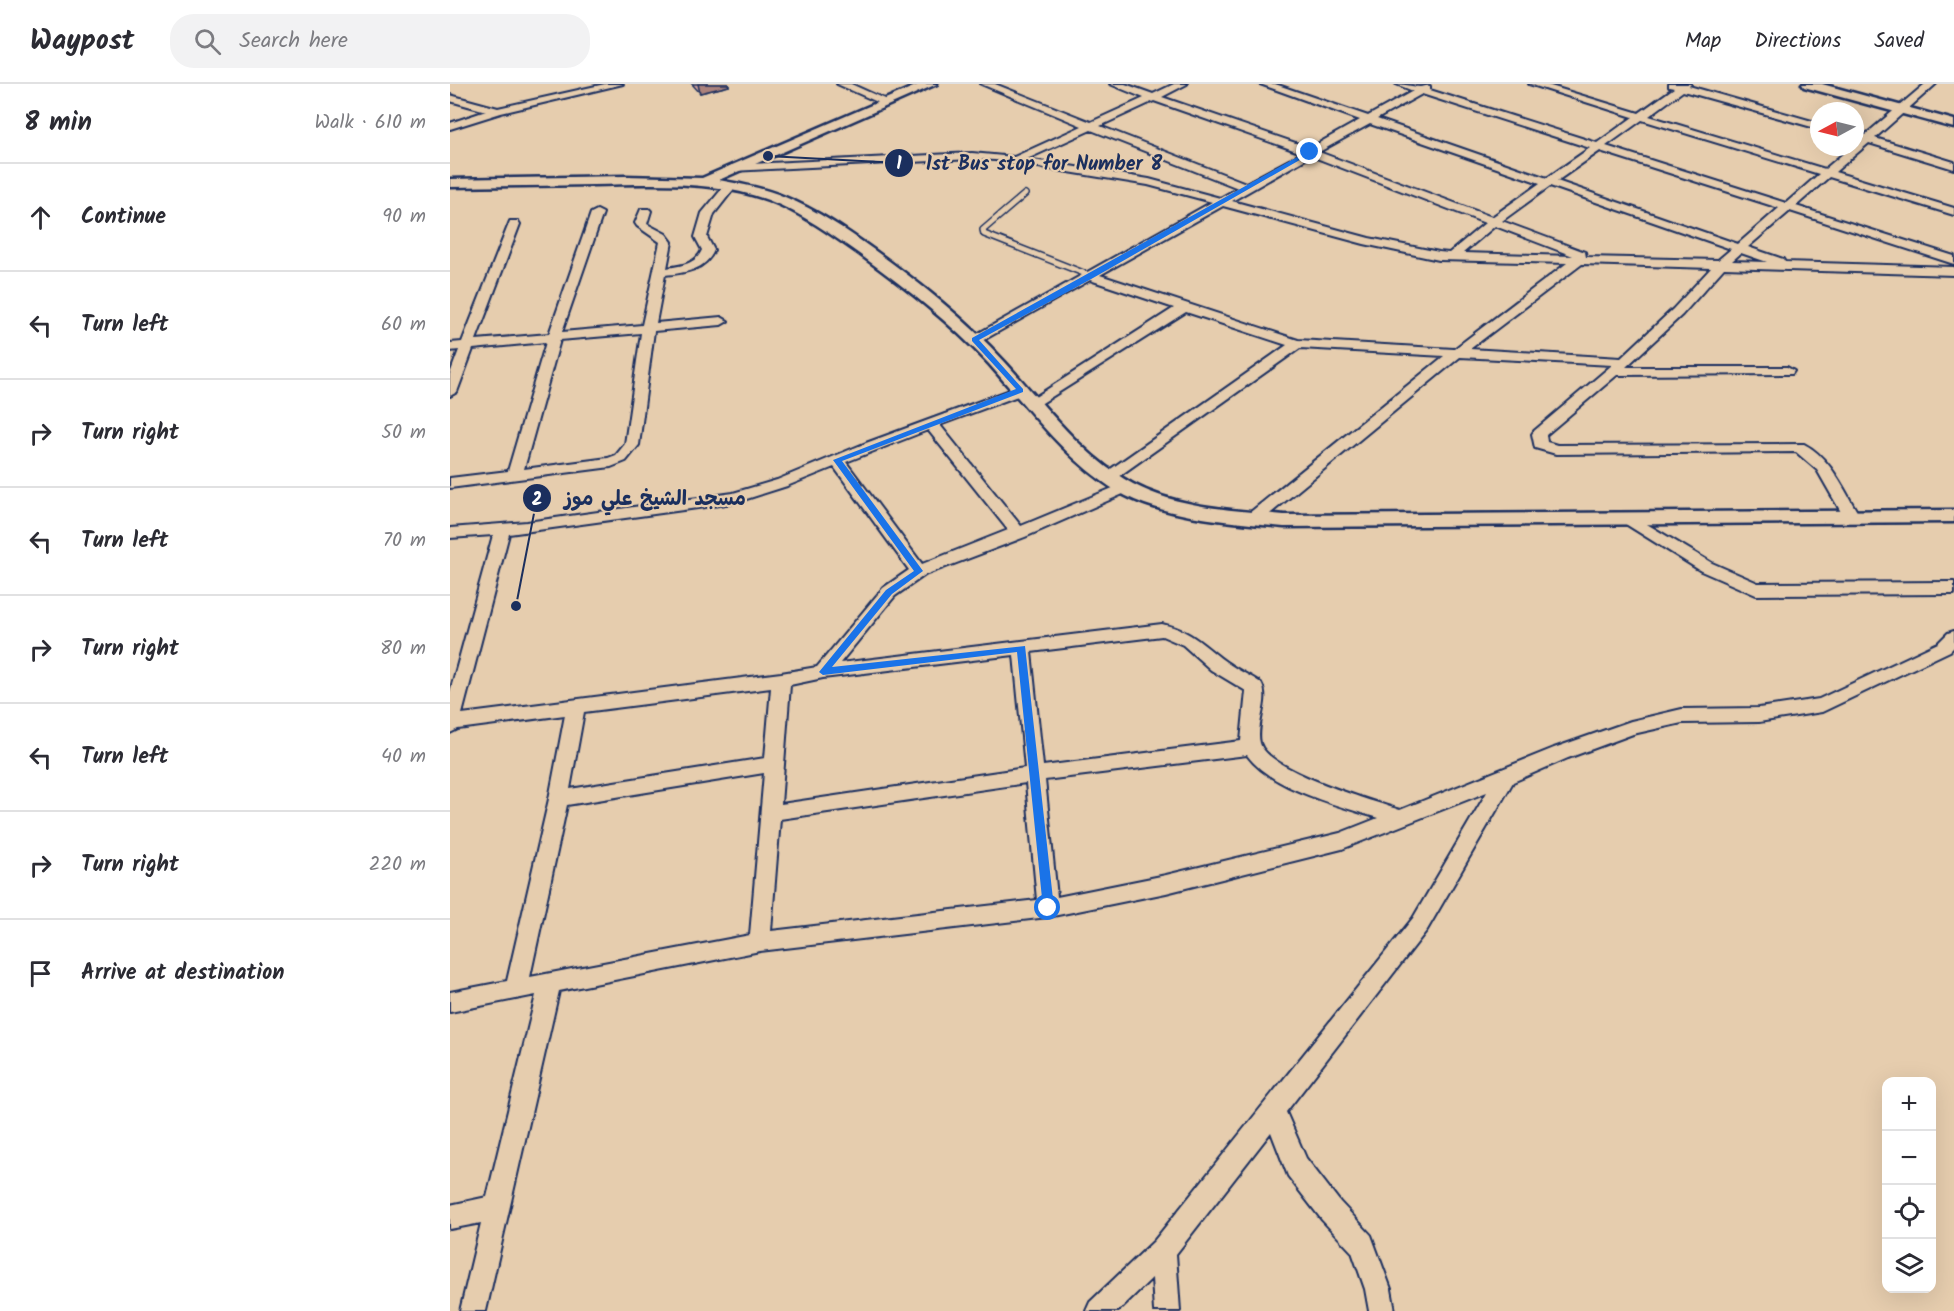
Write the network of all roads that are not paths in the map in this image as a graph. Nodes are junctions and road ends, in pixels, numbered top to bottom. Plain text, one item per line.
1 (618, 84) edge
2 (842, 84) edge
3 (931, 84) edge
4 (986, 84) edge
5 (1115, 84) edge
6 (1182, 84) edge
7 (1265, 84) edge
8 (1401, 84) edge
9 (1433, 84) edge
10 (1534, 84) edge
11 (1669, 84) edge
12 (1808, 84) edge
13 (1931, 84) edge
14 (1684, 86) edge
15 (1421, 90) junction
16 (450, 98) edge
17 (1152, 98) junction
18 (886, 102) junction
19 (478, 106) junction
20 (1901, 110) junction
21 (498, 111) junction
22 (450, 116) edge
23 (1641, 116) junction
24 (1370, 120) junction
25 (1810, 123) edge
26 (1954, 123) edge
27 (1093, 125) junction
28 (450, 126) edge
29 (1864, 135) edge
30 (1864, 138) edge
31 (1600, 147) junction
32 (1310, 152) junction
33 (1843, 156) edge
34 (1016, 160) junction
35 (1954, 166) edge
36 (1827, 173) junction
37 (731, 177) junction
38 (450, 183) edge
39 (1550, 183) junction
40 (1245, 187) junction
41 (1025, 194) dead end
42 (1221, 201) junction
43 (1785, 208) junction
44 (645, 211) dead end
45 (1954, 212) edge
46 (597, 213) dead end
47 (1493, 222) junction
48 (514, 224) dead end
49 (1740, 248) junction
50 (1451, 257) junction
51 (1579, 260) junction
52 (1597, 260) junction
53 (1954, 260) edge
54 (1719, 266) junction
55 (1795, 267) junction
56 (1954, 271) edge
57 (661, 272) junction
58 (1091, 276) junction
59 (1183, 308) junction
60 (721, 321) dead end
61 (648, 328) junction
62 (554, 337) junction
63 (975, 339) junction
64 (1297, 344) junction
65 (468, 345) junction
66 (450, 347) edge
67 (1454, 355) junction
68 (1619, 367) junction
69 (1788, 371) dead end
70 (1020, 390) junction
71 (450, 392) edge
72 (1034, 404) junction
73 (931, 424) junction
74 (837, 460) junction
75 (514, 476) junction
76 (1110, 477) junction
77 (450, 483) edge
78 (1125, 488) junction
79 (1851, 515) junction
80 (1954, 516) edge
81 (1254, 518) junction
82 (1630, 519) junction
83 (502, 529) junction
84 (450, 533) edge
85 (1019, 533) junction
86 (919, 571) junction
87 (1954, 588) edge
88 (1954, 637) edge
89 (1022, 648) junction
90 (823, 672) junction
91 (781, 680) junction
92 (576, 707) junction
93 (450, 724) edge
94 (1251, 747) junction
95 (773, 764) junction
96 (1036, 774) junction
97 (1506, 777) junction
98 (559, 799) junction
99 (770, 813) junction
100 (1401, 818) junction
101 (1048, 908) junction
102 (760, 942) junction
103 (550, 982) junction
104 (516, 990) junction
105 (450, 1002) edge
106 (1274, 1111) junction
107 (496, 1208) junction
108 (450, 1217) edge
109 (1163, 1250) junction
110 (473, 1311) edge
111 (1099, 1311) edge
112 (1167, 1311) edge
113 (1382, 1311) edge

1 - 21 street
2 - 18 street
3 - 18 street
4 - 27 street
5 - 17 street
6 - 17 street
7 - 24 street
8 - 15 street
9 - 15 street
10 - 23 street
11 - 14 street
12 - 20 street
13 - 20 street
14 - 23 street
14 - 25 street
15 - 24 street
15 - 31 street
16 - 19 street
17 - 27 street
17 - 32 street
18 - 37 street
19 - 21 street
19 - 22 street
20 - 26 street
20 - 29 street
21 - 28 street
23 - 31 street
23 - 36 street
24 - 32 street
24 - 39 street
27 - 34 street
27 - 40 street
30 - 35 street
31 - 39 street
31 - 43 street
32 - 40 street
32 - 47 street
33 - 36 street
34 - 37 street
34 - 42 street
36 - 43 street
36 - 45 street
37 - 38 street
37 - 57 street
37 - 63 street
39 - 47 street
39 - 49 street
40 - 42 street
41 - 58 lane
42 - 50 street
42 - 58 street
43 - 49 street
43 - 53 street
44 - 57 street
46 - 62 street
47 - 50 street
47 - 52 street
48 - 65 street
49 - 54 street
49 - 55 street
50 - 51 street
51 - 52 street
51 - 67 street
52 - 54 street
54 - 55 street
54 - 68 street
55 - 56 street
57 - 61 street
58 - 59 street
58 - 63 street
59 - 64 street
59 - 72 street
60 - 61 street
61 - 62 street
61 - 75 street
62 - 65 street
62 - 75 street
63 - 70 street
64 - 67 street
64 - 76 street
65 - 66 street
65 - 71 street
67 - 68 street
67 - 81 street
68 - 69 street
68 - 79 street
70 - 72 street
70 - 73 street
72 - 76 street
73 - 74 street
73 - 85 street
74 - 83 street
74 - 86 street
75 - 77 street
76 - 78 street
78 - 81 street
78 - 85 street
79 - 80 street
79 - 82 street
81 - 82 street
82 - 87 street
83 - 84 street
83 - 93 street
85 - 86 street
86 - 90 street
88 - 97 street
89 - 90 street
89 - 94 street
89 - 96 street
90 - 91 street
91 - 92 street
91 - 95 street
92 - 93 street
92 - 98 street
94 - 96 street
94 - 100 street
95 - 98 street
95 - 99 street
96 - 99 street
96 - 101 street
97 - 100 street
97 - 106 street
98 - 104 street
99 - 102 street
100 - 101 street
101 - 102 street
102 - 103 street
103 - 104 street
103 - 107 street
104 - 105 street
106 - 109 street
106 - 113 street
107 - 108 street
107 - 110 street
109 - 111 street
109 - 112 street

